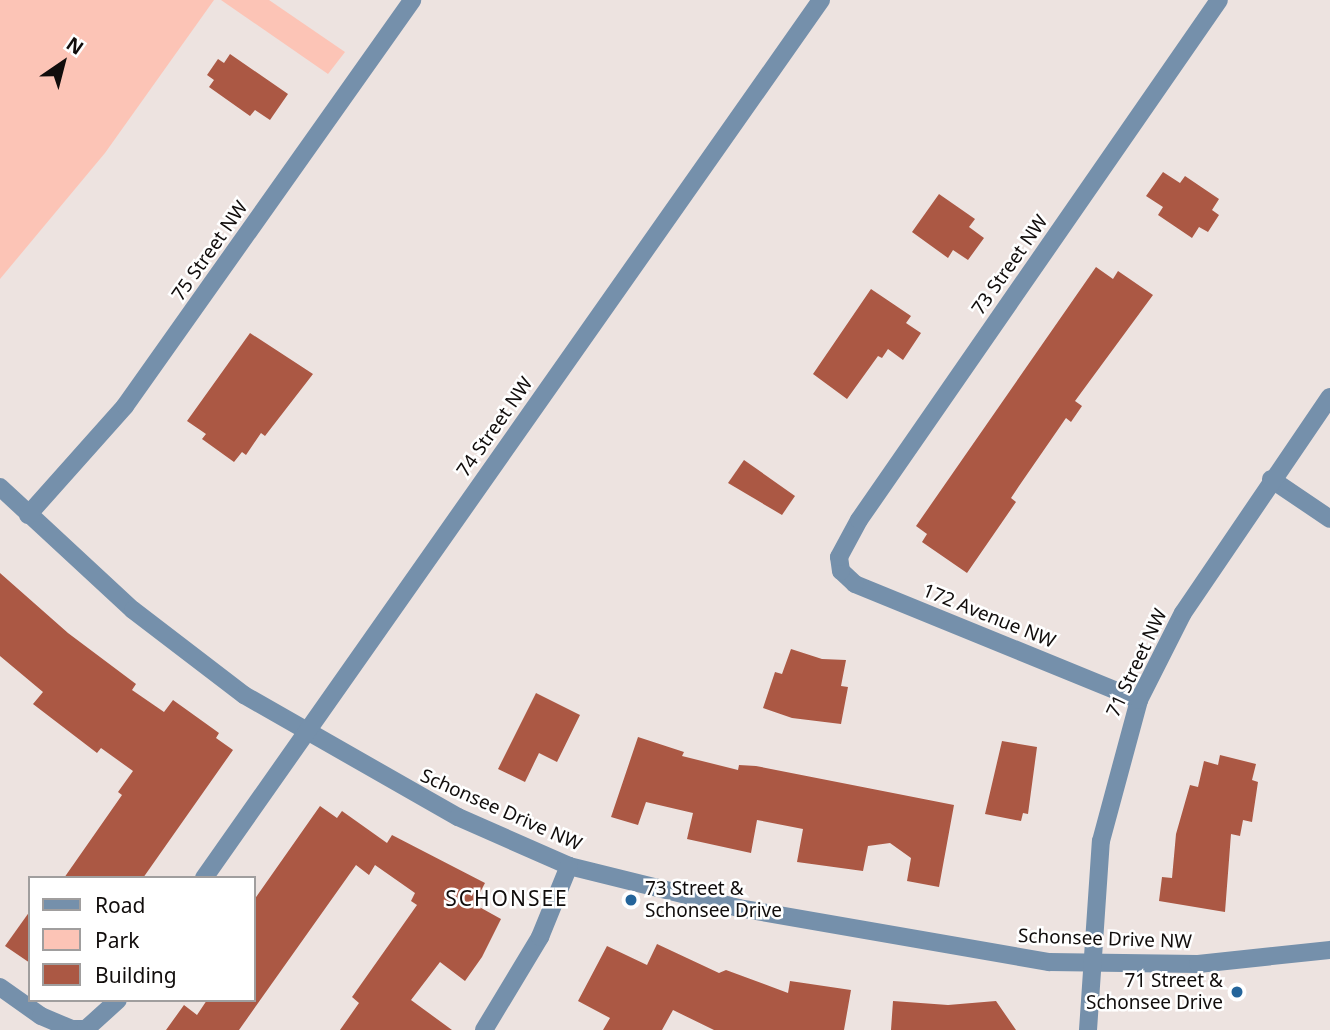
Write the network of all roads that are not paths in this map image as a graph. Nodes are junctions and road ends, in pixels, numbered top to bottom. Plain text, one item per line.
1 (412, 0) edge
2 (821, 0) edge
3 (1219, 0) edge
4 (1330, 397) edge
5 (1271, 479) junction
6 (0, 486) edge
7 (28, 514) junction
8 (1330, 519) edge
9 (839, 557) joint
10 (1139, 700) junction
11 (306, 733) junction
12 (569, 866) junction
13 (205, 876) edge
14 (1330, 950) edge
15 (1090, 964) junction
16 (0, 987) edge
17 (116, 1002) edge
18 (86, 1029) edge
19 (484, 1030) edge
20 (1088, 1030) edge

1 - 7 street, 75 Street NW
2 - 11 street, 74 Street NW
3 - 9 street, 73 Street NW
4 - 5 street, 71 Street NW
5 - 8 street
5 - 10 street, 71 Street NW
6 - 7 street, Schonsee Drive NW
7 - 11 street, Schonsee Drive NW
9 - 10 street, 172 Avenue NW
10 - 15 street, 71 Street NW
11 - 12 street, Schonsee Drive NW
11 - 13 street, 74 Street NW
12 - 15 street, Schonsee Drive NW
12 - 19 street
14 - 15 street, Schonsee Drive NW
15 - 20 street, 71 Street NW
16 - 18 street
17 - 18 street

